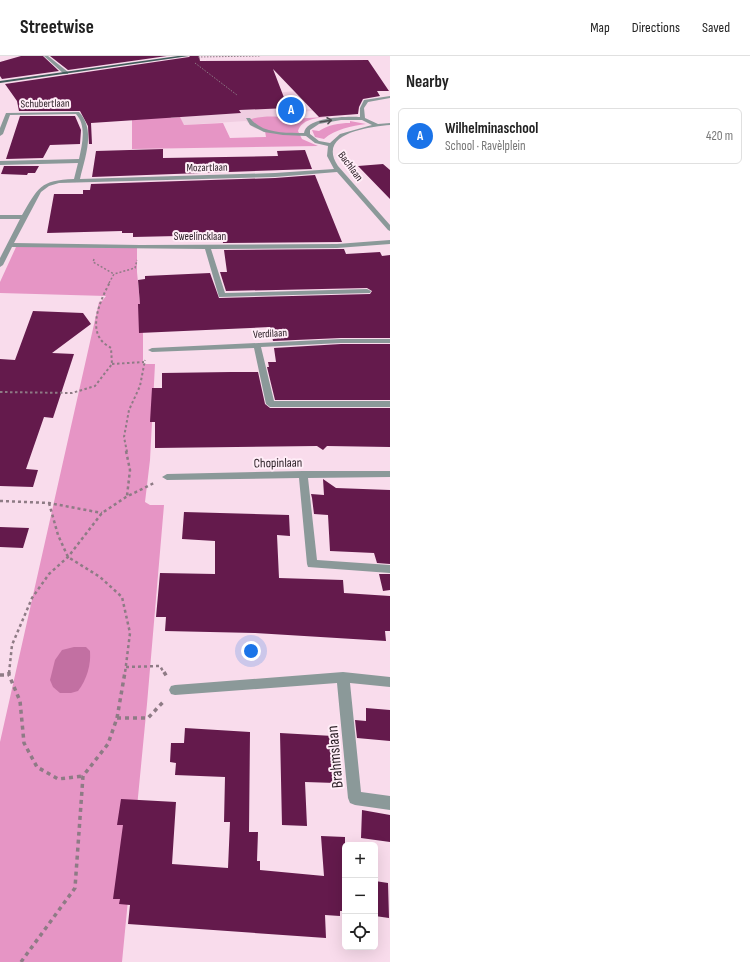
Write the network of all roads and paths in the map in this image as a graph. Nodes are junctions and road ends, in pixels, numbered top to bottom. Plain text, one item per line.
1 (46, 56) edge
2 (187, 56) edge
3 (194, 63) dead end
4 (66, 73) junction
5 (0, 82) edge
6 (237, 95) dead end
7 (390, 97) edge
8 (248, 119) dead end
9 (363, 119) junction
10 (390, 124) edge
11 (376, 125) junction
12 (0, 134) edge
13 (307, 134) junction
14 (330, 145) junction
15 (81, 161) junction
16 (0, 163) edge
17 (339, 170) junction
18 (77, 180) junction
19 (0, 217) edge
20 (24, 217) junction
21 (390, 229) edge
22 (390, 242) edge
23 (10, 245) junction
24 (207, 246) junction
25 (97, 247) junction
26 (140, 247) junction
27 (0, 265) edge
28 (114, 274) junction
29 (367, 290) dead end
30 (390, 341) edge
31 (257, 345) junction
32 (152, 350) dead end
33 (112, 364) junction
34 (0, 392) edge
35 (390, 404) edge
36 (303, 474) junction
37 (390, 474) edge
38 (167, 477) joint
39 (126, 497) junction
40 (0, 501) edge
41 (49, 503) junction
42 (102, 513) junction
43 (68, 557) junction
44 (390, 569) edge
45 (126, 667) junction
46 (0, 675) edge
47 (9, 675) junction
48 (343, 677) junction
49 (390, 682) edge
50 (175, 690) junction
51 (117, 718) junction
52 (84, 776) junction
53 (390, 803) edge
54 (21, 962) edge

1 - 4 street
2 - 4 main road
3 - 6 path
4 - 5 main road
7 - 9 street
8 - 13 street
9 - 11 street
13 -> 9 street
10 - 11 street, Bachlaan
11 - 14 street, Bachlaan
12 - 15 street, Schubertlaan
13 - 14 street
14 - 17 street, Bachlaan
15 - 16 street
15 - 18 street, Schubertlaan
17 - 18 street, Mozartlaan
17 - 21 street, Bachlaan
18 - 20 street, Mozartlaan
19 - 20 street
20 - 23 street, Mozartlaan
22 - 24 street, Sweelincklaan
23 - 25 street, Sweelincklaan
23 - 27 street, Mozartlaan
24 - 26 street, Sweelincklaan
24 - 29 street
25 - 26 street, Sweelincklaan
25 - 28 path
26 - 28 path
28 - 33 path
30 - 31 street, Verdilaan
31 - 32 street, Verdilaan
31 - 35 street
33 - 34 path
33 - 39 path
36 - 37 street, Chopinlaan
36 - 38 street, Chopinlaan
36 - 44 street
38 - 39 path
39 - 42 path
40 - 41 path
41 - 42 path
41 - 43 path
42 - 43 path
43 - 45 path
43 - 47 path
45 - 50 path
45 - 51 path
46 - 47 path
47 - 52 path
48 - 49 street
48 - 50 street
48 - 53 street, Brahmslaan
50 - 51 path
51 - 52 path
52 - 54 path

